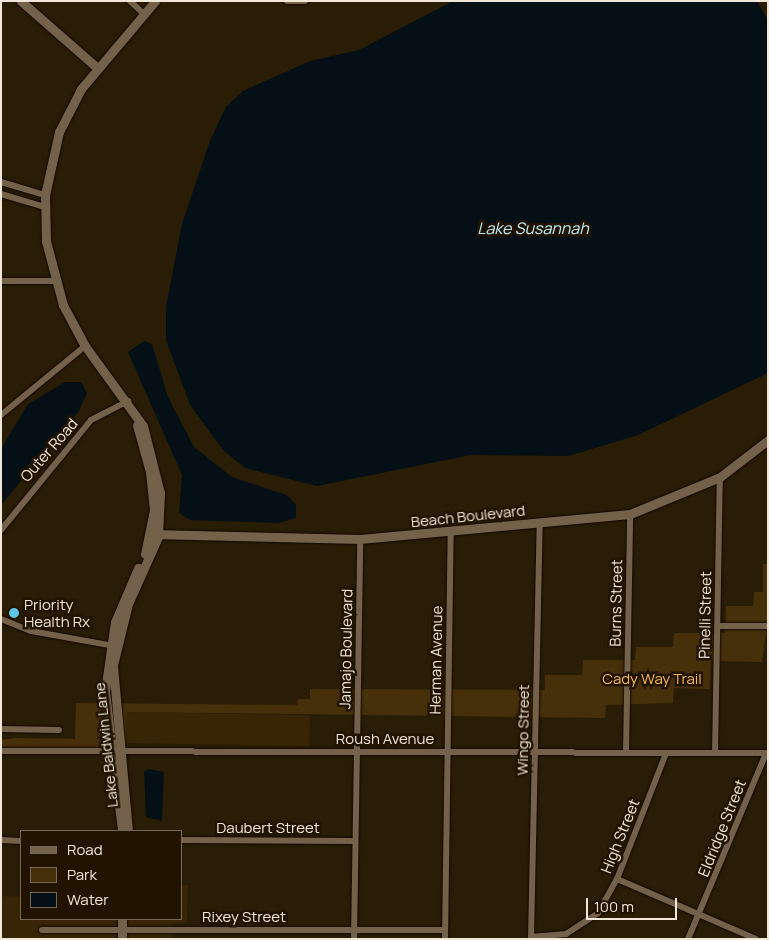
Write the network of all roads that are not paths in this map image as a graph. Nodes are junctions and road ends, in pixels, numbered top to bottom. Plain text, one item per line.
1 (22, 1) edge
2 (130, 1) edge
3 (156, 1) edge
4 (287, 1) edge
5 (305, 1) edge
6 (144, 14) junction
7 (96, 67) junction
8 (1, 182) edge
9 (1, 194) edge
10 (45, 195) junction
11 (45, 207) junction
12 (1, 281) edge
13 (54, 281) junction
14 (85, 346) junction
15 (128, 402) junction
16 (1, 414) edge
17 (768, 440) edge
18 (720, 478) junction
19 (630, 514) junction
20 (540, 523) junction
21 (1, 530) edge
22 (451, 532) junction
23 (155, 535) junction
24 (360, 539) junction
25 (1, 619) edge
26 (718, 626) junction
27 (768, 626) edge
28 (113, 646) junction
29 (1, 729) edge
30 (59, 730) dead end
31 (113, 750) junction
32 (356, 751) junction
33 (536, 751) junction
34 (1, 752) edge
35 (447, 752) junction
36 (626, 753) junction
37 (666, 753) junction
38 (715, 753) junction
39 (767, 753) edge
40 (122, 830) edge
41 (128, 830) edge
42 (1, 840) edge
43 (182, 840) edge
44 (20, 841) edge
45 (355, 841) junction
46 (617, 879) junction
47 (700, 916) junction
48 (122, 920) edge
49 (128, 920) edge
50 (42, 930) dead end
51 (354, 930) junction
52 (445, 930) junction
53 (125, 935) edge
54 (531, 938) edge
55 (354, 939) edge
56 (445, 939) edge
57 (688, 939) edge
58 (756, 939) edge

1 - 7 street
2 - 6 street
3 - 6 street, Lake Baldwin Lane
4 - 5 street
6 - 7 street, Lake Baldwin Lane
7 - 10 street, Lake Baldwin Lane
8 - 10 street
9 - 11 street
10 - 11 street, Lake Baldwin Lane
11 - 13 street, Lake Baldwin Lane
12 - 13 street
13 - 14 street, Lake Baldwin Lane
14 - 15 street, Lake Baldwin Lane
14 - 16 street
15 - 21 street, Outer Road
15 - 23 street, Lake Baldwin Lane
17 - 18 street, Beach Boulevard
18 - 19 street, Beach Boulevard
18 - 26 street, Pinelli Street
19 - 20 street, Beach Boulevard
19 - 36 street, Burns Street
20 - 22 street, Beach Boulevard
20 - 33 street, Wingo Street
22 - 24 street, Beach Boulevard
22 - 35 street, Herman Avenue
23 - 24 street, Beach Boulevard
23 - 28 street, Lake Baldwin Lane
24 - 32 street, Jamajo Boulevard
25 - 28 street
26 - 27 street
26 - 38 street, Pinelli Street
28 - 31 street, Lake Baldwin Lane
29 - 30 street
31 - 32 street, Roush Avenue
31 - 34 street, Roush Avenue
31 - 40 street, Lake Baldwin Lane
31 - 41 street, Lake Baldwin Lane
32 - 35 street, Roush Avenue
32 - 45 street, Jamajo Boulevard
33 - 35 street, Roush Avenue
33 - 36 street, Roush Avenue
33 - 54 street, Wingo Street
35 - 52 street, Herman Avenue
36 - 37 street, Roush Avenue
37 - 38 street, Roush Avenue
37 - 46 street, High Street
38 - 39 street, Roush Avenue
39 - 47 street, Eldridge Street
42 - 44 street
43 - 45 street, Daubert Street
45 - 51 street, Jamajo Boulevard
46 - 47 street
46 - 54 street, High Street
47 - 57 street, Eldridge Street
47 - 58 street
48 - 53 street
49 - 53 street
50 - 53 street, Rixey Street
51 - 52 street, Rixey Street
51 - 53 street, Rixey Street
51 - 55 street, Jamajo Boulevard
52 - 56 street, Herman Avenue

